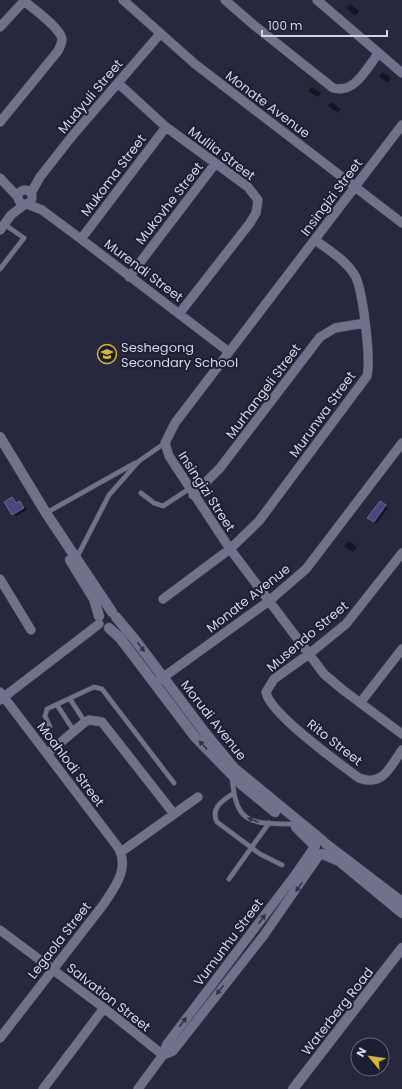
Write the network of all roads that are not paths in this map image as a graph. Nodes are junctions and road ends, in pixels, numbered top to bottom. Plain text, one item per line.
1 (23, 0) edge
2 (123, 0) edge
3 (225, 0) edge
4 (317, 0) edge
5 (0, 27) edge
6 (160, 34) junction
7 (378, 54) junction
8 (402, 73) edge
9 (118, 83) junction
10 (0, 122) edge
11 (402, 125) edge
12 (166, 127) junction
13 (215, 164) junction
14 (3, 180) edge
15 (355, 186) junction
16 (25, 197) junction
17 (402, 223) edge
18 (2, 227) edge
19 (81, 239) junction
20 (315, 240) junction
21 (0, 269) edge
22 (129, 277) junction
23 (179, 314) junction
24 (365, 323) junction
25 (229, 352) junction
26 (0, 437) edge
27 (165, 443) junction
28 (402, 443) edge
29 (139, 461) junction
30 (191, 492) junction
31 (141, 493) dead end
32 (46, 513) junction
33 (230, 549) junction
34 (402, 553) edge
35 (76, 559) junction
36 (0, 579) edge
37 (163, 599) dead end
38 (269, 601) junction
39 (114, 615) junction
40 (99, 620) junction
41 (109, 628) junction
42 (31, 630) dead end
43 (402, 649) edge
44 (309, 654) junction
45 (164, 677) junction
46 (155, 683) junction
47 (1, 697) edge
48 (70, 698) junction
49 (271, 703) joint
50 (360, 703) junction
51 (57, 705) junction
52 (85, 722) junction
53 (50, 727) dead end
54 (74, 731) junction
55 (402, 734) edge
56 (402, 750) edge
57 (48, 753) junction
58 (232, 775) junction
59 (174, 783) dead end
60 (234, 793) junction
61 (198, 797) dead end
62 (174, 814) junction
63 (269, 823) junction
64 (292, 824) junction
65 (252, 848) junction
66 (321, 848) junction
67 (121, 852) junction
68 (282, 865) dead end
69 (229, 878) dead end
70 (402, 902) edge
71 (402, 913) edge
72 (1, 932) edge
73 (402, 948) edge
74 (52, 969) junction
75 (104, 1008) junction
76 (0, 1038) edge
77 (163, 1056) junction
78 (43, 1089) edge
79 (138, 1089) edge
80 (293, 1089) edge

1 - 5 street
1 - 10 street
2 - 6 street, Monate Avenue
3 - 7 street
4 - 7 street
6 - 9 street, Mudyuli Street
6 - 15 street, Monate Avenue
7 - 8 street
9 - 12 street, Mulila Street
9 - 16 street, Mudyuli Street
11 - 15 street, Insingizi Street
12 - 13 street, Mulila Street
12 - 19 street, Mukoma Street
13 - 22 street, Mukovhe Street
13 - 23 street, Mulila Street
14 - 16 street, Murendi Street
15 - 17 street, Monate Avenue
15 - 20 street, Insingizi Street
16 - 18 street, Mudyuli Street
16 - 19 street, Murendi Street
18 - 21 lane
19 - 22 street, Murendi Street
20 - 24 street, Murunwa Street
20 - 25 street, Insingizi Street
22 - 23 street, Murendi Street
23 - 25 street, Murendi Street
24 - 30 street, Murhangeli Street
24 - 33 street, Murunwa Street
25 - 27 street, Insingizi Street
26 - 32 street, Morudi Avenue
27 - 29 lane
27 - 30 street, Insingizi Street
28 - 38 street, Monate Avenue
29 - 32 lane
29 - 35 lane
30 - 31 lane
30 - 33 street, Insingizi Street
32 - 35 street, Morudi Avenue
32 - 40 street, Morudi Avenue
33 - 37 street, Murunwa Street
33 - 38 street, Insingizi Street
34 - 44 street, Musendo Street
35 - 39 street, Morudi Avenue
36 - 42 street
38 - 44 street, Insingizi Street
38 - 45 street, Monate Avenue
39 - 40 street
39 - 41 street
39 -> 45 street, Morudi Avenue
40 - 41 street
40 - 47 street
41 - 46 street, Morudi Avenue
43 - 50 street
44 - 49 street, Musendo Street
44 - 50 street, Insingizi Street
45 - 46 street, Monate Avenue
45 - 66 street, Morudi Avenue
58 -> 46 street, Morudi Avenue
47 - 57 street, Moahlodi Street
48 - 51 lane
48 - 52 lane
48 - 59 lane
49 - 56 street, Rito Street
50 - 55 street, Insingizi Street
51 - 53 lane
51 - 54 lane
52 - 54 street
52 - 62 street
54 - 57 street
57 - 67 street, Moahlodi Street
58 - 60 lane
58 - 64 street, Morudi Avenue
63 -> 60 lane
60 - 65 lane
61 - 62 street
62 - 67 street
63 - 64 lane
63 - 65 lane
64 - 66 street, Morudi Avenue
65 - 68 lane
65 - 69 lane
66 - 70 street, Morudi Avenue
66 - 71 street, Morudi Avenue
66 - 77 street, Vumunhu Street
67 - 74 street, Legaola Street
72 - 74 street, Salvation Street
73 - 80 street, Waterberg Road
74 - 75 street, Salvation Street
74 - 76 street, Legaola Street
75 - 77 street, Salvation Street
75 - 78 street
77 - 79 street, Vumunhu Street

